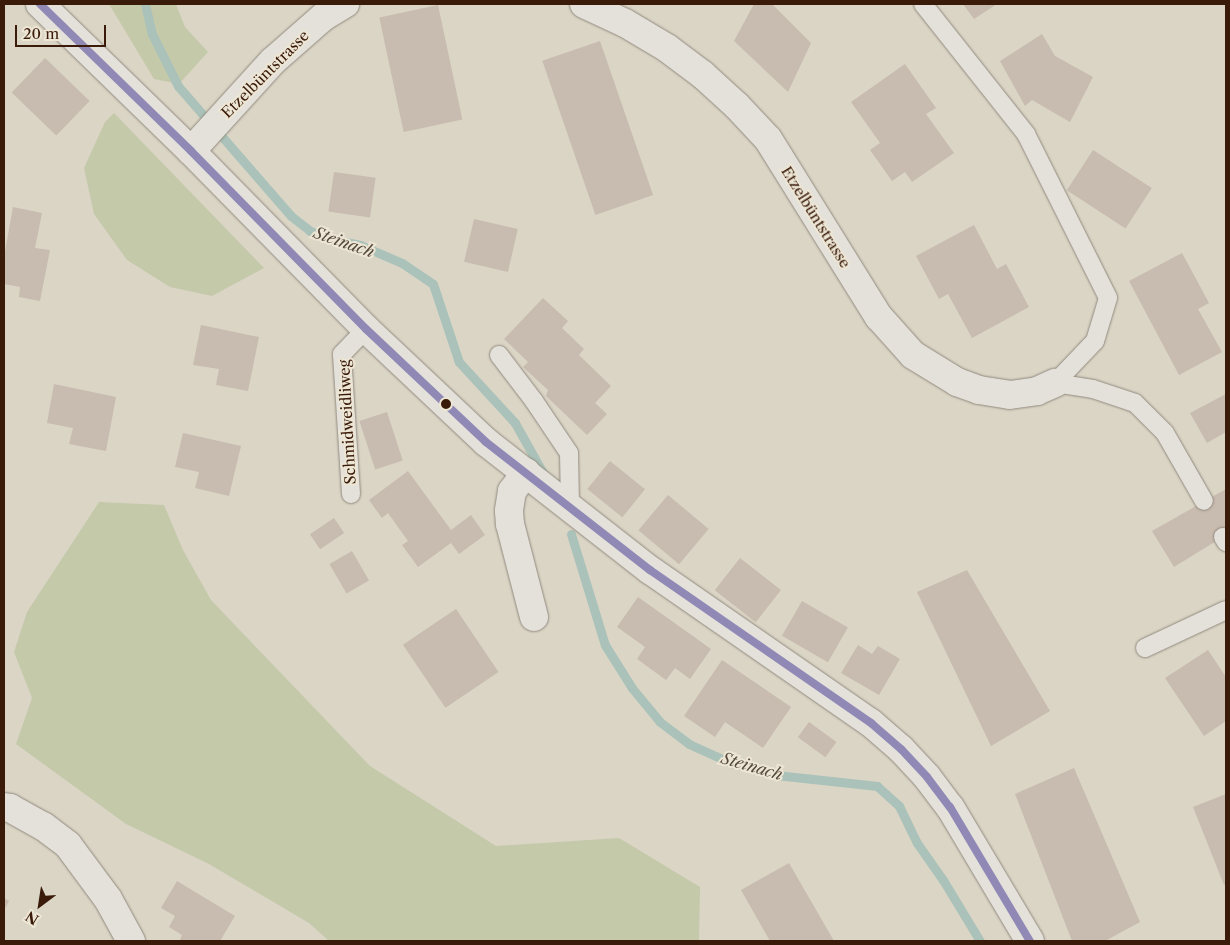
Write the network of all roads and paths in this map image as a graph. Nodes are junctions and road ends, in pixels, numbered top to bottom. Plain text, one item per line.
1 (40, 4) edge
2 (345, 4) edge
3 (584, 4) edge
4 (923, 4) edge
5 (199, 143) junction
6 (366, 329) junction
7 (499, 355) dead end
8 (1055, 383) junction
9 (528, 474) junction
10 (351, 494) dead end
11 (1204, 501) dead end
12 (570, 506) junction
13 (1226, 610) edge
14 (534, 617) dead end
15 (1145, 648) dead end
16 (4, 806) edge
17 (130, 941) edge
18 (1030, 941) edge

1 - 5 street
2 - 5 street, Etzelbüntstrasse
3 - 8 street, Etzelbüntstrasse
4 - 8 lane, Etzelbüntstrasse
5 - 6 street
6 - 9 street
6 - 10 lane, Schmidweidliweg
7 - 12 lane
8 - 11 lane, Etzelbüntstrasse
9 - 12 street
9 - 14 street
12 - 18 street
13 - 15 lane
16 - 17 street

